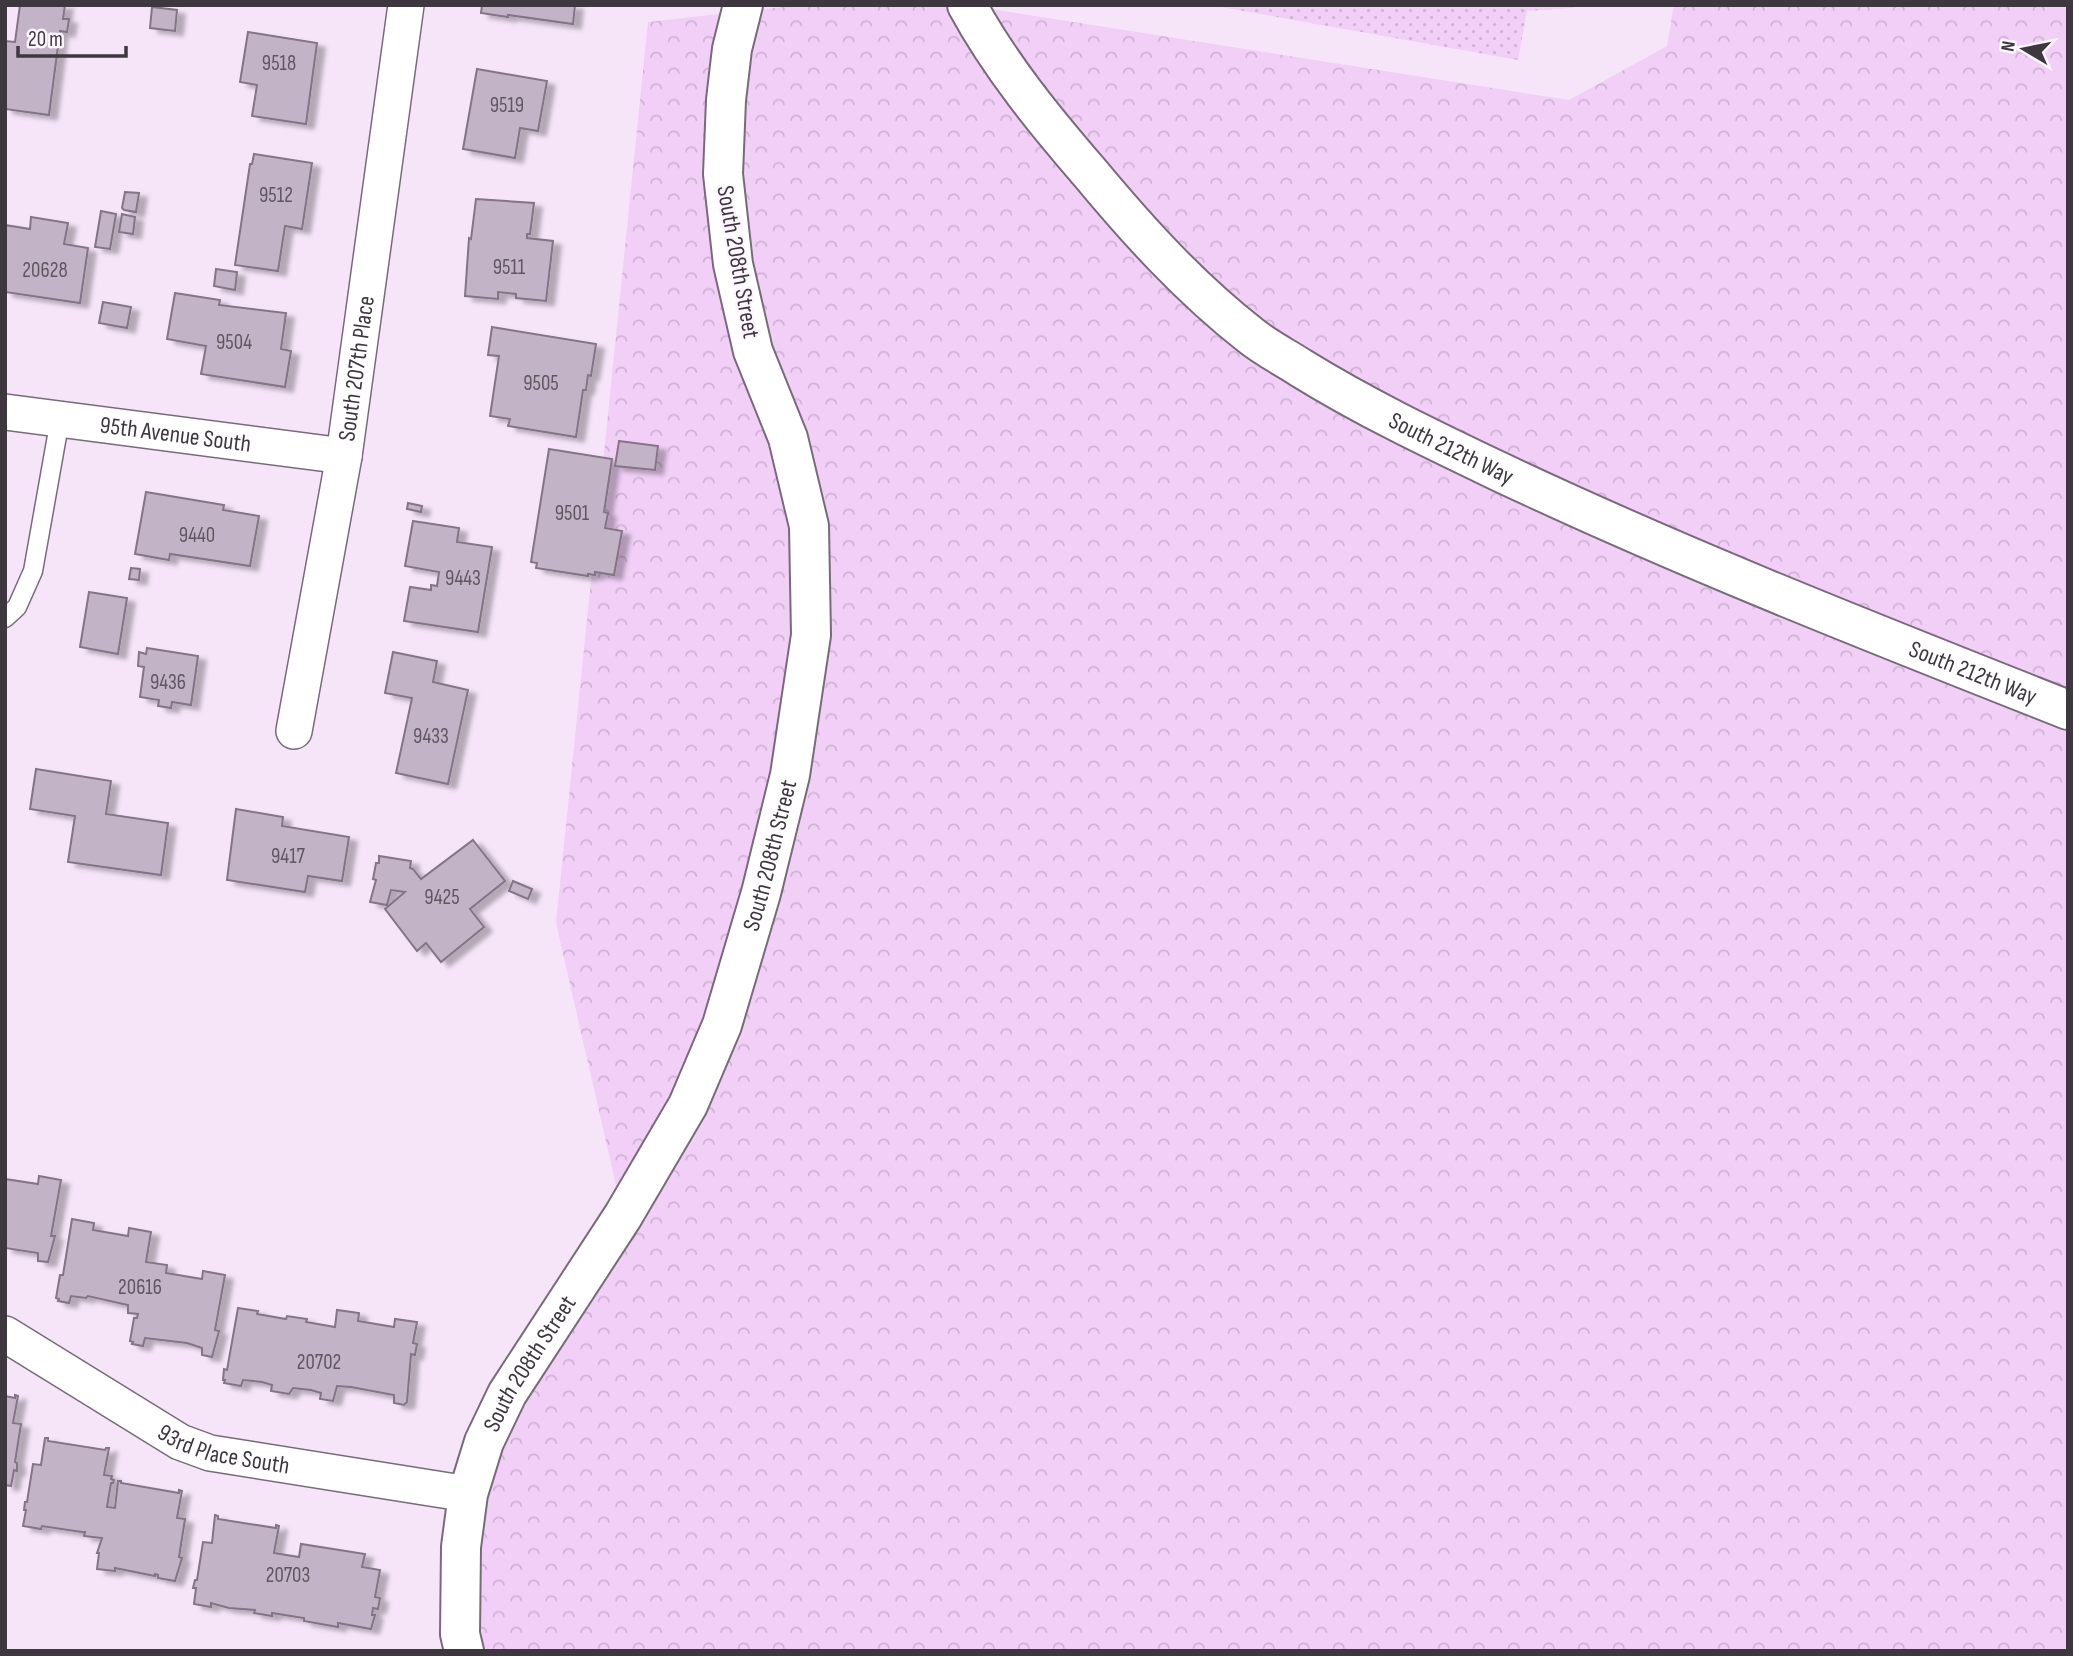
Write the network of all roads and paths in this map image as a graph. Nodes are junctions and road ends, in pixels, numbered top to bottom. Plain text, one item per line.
1 (405, 5) edge
2 (743, 5) edge
3 (967, 5) edge
4 (5, 412) edge
5 (60, 419) junction
6 (345, 456) junction
7 (5, 618) edge
8 (2068, 710) edge
9 (294, 731) dead end
10 (5, 1334) edge
11 (468, 1494) junction
12 (464, 1651) edge

1 - 6 street, South 207th Place
2 - 11 street, South 208th Street
3 - 8 street, South 212th Way
4 - 5 street, 95th Avenue South
5 - 6 street, 95th Avenue South
5 - 7 lane
6 - 9 street, South 207th Place
10 - 11 street, 93rd Place South
11 - 12 street, South 208th Street

